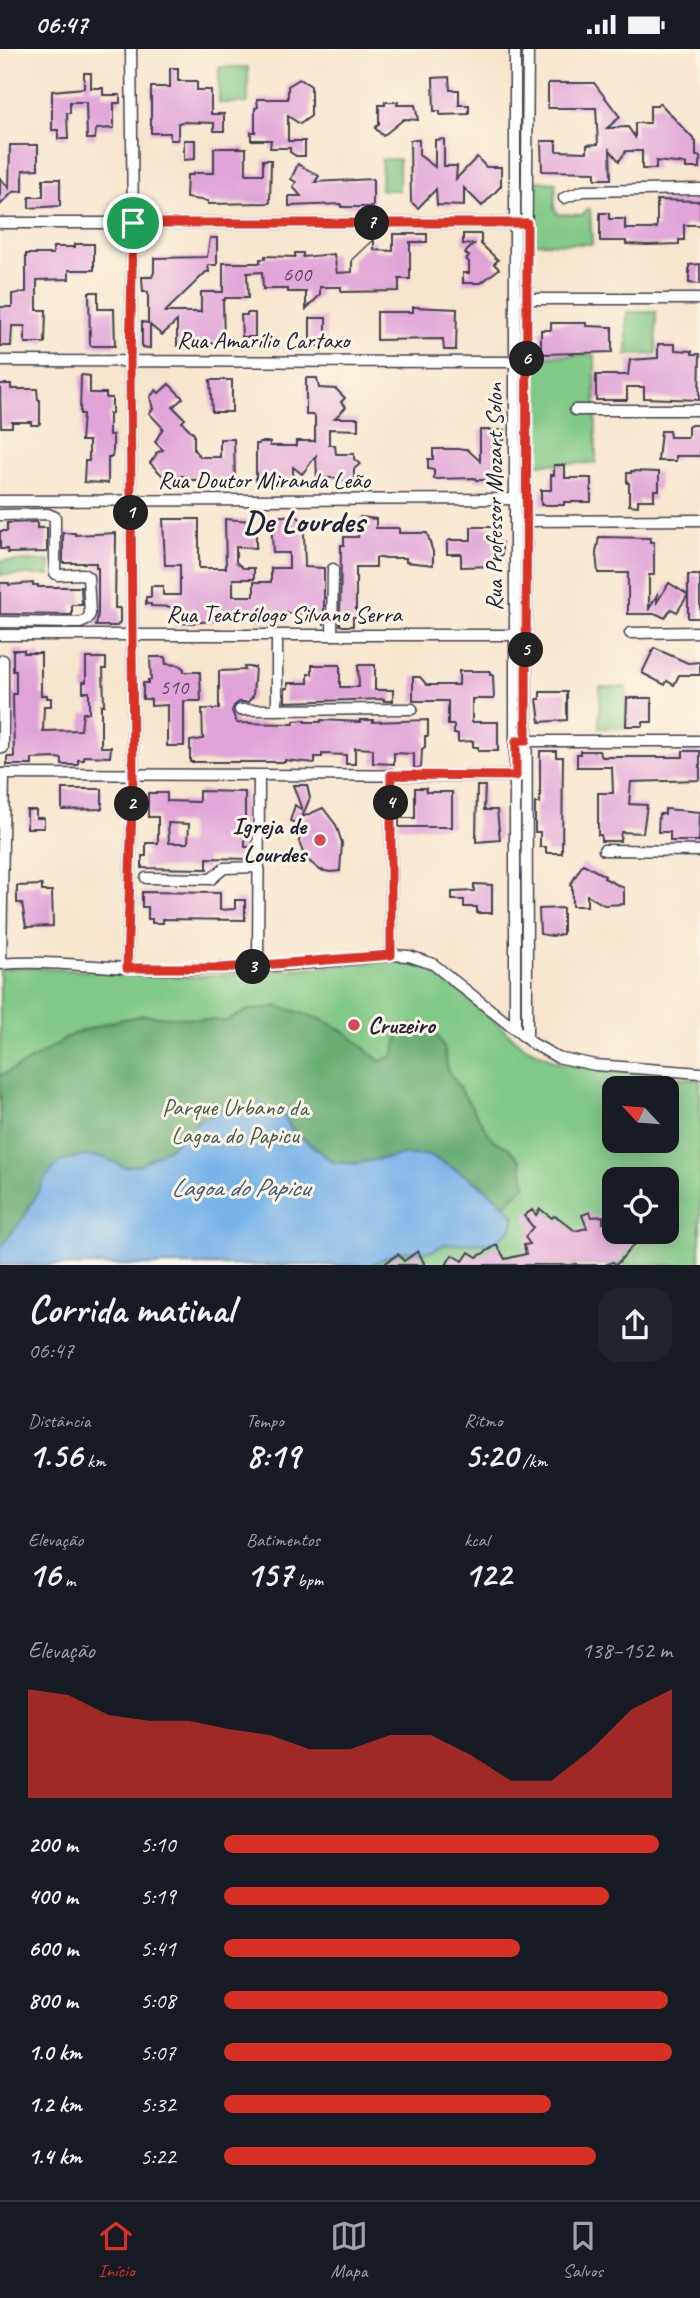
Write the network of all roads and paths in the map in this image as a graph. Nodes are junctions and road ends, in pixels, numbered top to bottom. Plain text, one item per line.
1 (131, 49) edge
2 (515, 49) edge
3 (528, 49) edge
4 (700, 189) edge
5 (564, 198) dead end
6 (0, 223) edge
7 (133, 223) junction
8 (521, 223) junction
9 (514, 299) junction
10 (526, 299) junction
11 (700, 299) edge
12 (0, 361) edge
13 (130, 361) junction
14 (514, 362) junction
15 (527, 362) junction
16 (575, 410) dead end
17 (700, 410) edge
18 (522, 499) junction
19 (0, 501) edge
20 (131, 502) junction
21 (0, 515) edge
22 (700, 520) edge
23 (522, 521) junction
24 (332, 569) dead end
25 (0, 622) edge
26 (700, 632) edge
27 (630, 633) dead end
28 (131, 634) junction
29 (0, 635) edge
30 (277, 635) junction
31 (332, 635) junction
32 (521, 635) junction
33 (3, 660) dead end
34 (1, 688) edge
35 (412, 709) dead end
36 (240, 710) dead end
37 (277, 710) junction
38 (1, 720) edge
39 (521, 741) junction
40 (700, 741) edge
41 (3, 748) dead end
42 (2, 774) edge
43 (133, 775) junction
44 (391, 775) junction
45 (258, 776) junction
46 (521, 776) junction
47 (604, 850) dead end
48 (700, 851) edge
49 (259, 867) junction
50 (146, 878) dead end
51 (391, 955) junction
52 (1, 963) edge
53 (258, 967) junction
54 (127, 968) junction
55 (515, 1029) junction
56 (527, 1038) junction
57 (700, 1073) edge

1 - 7 street
2 - 8 street, Rua Professor Mozart Solon
3 - 8 street, Rua Professor Mozart Solon
4 - 5 street
6 - 7 street
7 - 8 street
7 - 13 street
8 - 9 street, Rua Professor Mozart Solon
8 - 10 street, Rua Professor Mozart Solon
9 - 10 street
9 - 14 street, Rua Professor Mozart Solon
10 - 11 street
10 - 15 street, Rua Professor Mozart Solon
12 - 13 street, Rua Amarílio Cartaxo
13 - 14 street, Rua Amarílio Cartaxo
13 - 20 street
14 - 15 street, Rua Amarílio Cartaxo
14 - 18 street, Rua Professor Mozart Solon
15 - 18 street, Rua Professor Mozart Solon
16 - 17 street
18 - 20 street, Rua Doutor Miranda Leão
18 - 23 street, Rua Professor Mozart Solon
19 - 20 street, Rua Doutor Miranda Leão
20 - 28 street
21 - 25 street
22 - 23 street
23 - 32 street, Rua Professor Mozart Solon
24 - 31 street
26 - 27 street
28 - 29 street, Rua Teatrólogo Silvano Serra
28 - 30 street, Rua Teatrólogo Silvano Serra
28 - 43 street
30 - 31 street, Rua Teatrólogo Silvano Serra
30 - 37 street
31 - 32 street, Rua Teatrólogo Silvano Serra
32 - 39 street, Rua Professor Mozart Solon
33 - 34 street
34 - 38 street
35 - 37 street
36 - 37 street
38 - 41 street
39 - 40 street
39 - 46 street, Rua Professor Mozart Solon
42 - 43 street
42 - 52 street
43 - 45 street
43 - 54 street
44 - 45 street
44 - 46 street
44 - 51 street
45 - 49 street
46 - 55 street, Rua Professor Mozart Solon
46 - 56 street, Rua Professor Mozart Solon
47 - 48 street
49 - 50 street
49 - 53 street
51 - 53 street
51 - 55 street
52 - 54 street
53 - 54 street
55 - 56 street
56 - 57 street

